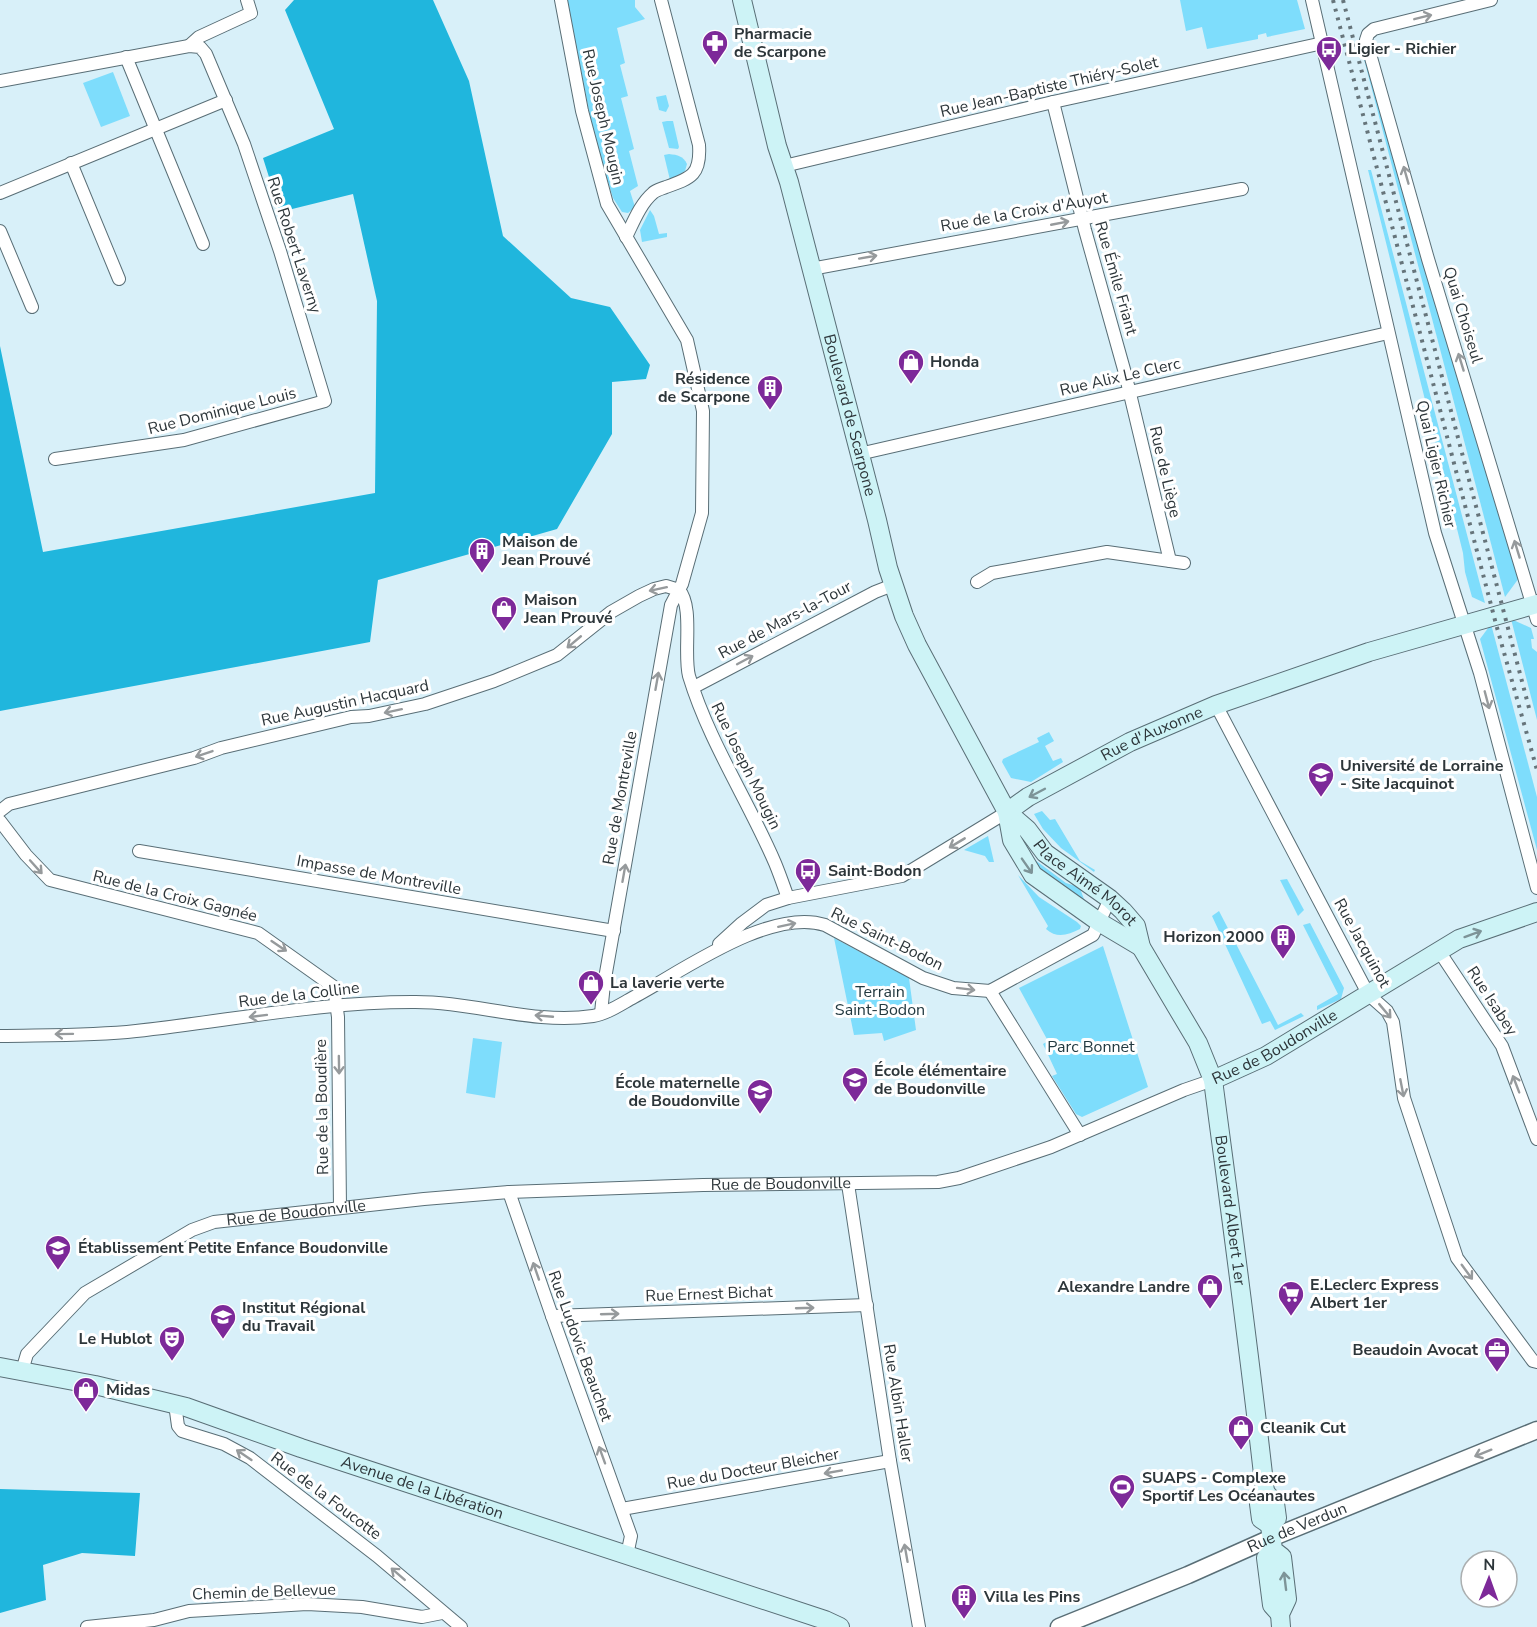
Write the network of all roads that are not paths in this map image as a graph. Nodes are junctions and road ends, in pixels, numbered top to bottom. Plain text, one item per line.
1 (247, 0) edge
2 (561, 0) edge
3 (661, 0) edge
4 (742, 0) edge
5 (1312, 0) edge
6 (1491, 0) edge
7 (1323, 43) junction
8 (189, 46) junction
9 (126, 57) junction
10 (0, 81) edge
11 (226, 100) junction
12 (1053, 102) junction
13 (155, 128) junction
14 (72, 163) junction
15 (784, 166) junction
16 (1242, 189) dead end
17 (0, 193) edge
18 (1082, 218) junction
19 (0, 231) edge
20 (626, 237) junction
21 (202, 244) dead end
22 (811, 269) junction
23 (119, 279) dead end
24 (32, 307) dead end
25 (1388, 333) junction
26 (1129, 392) junction
27 (325, 401) joint
28 (860, 454) junction
29 (55, 459) dead end
30 (1170, 561) junction
31 (1184, 563) dead end
32 (977, 582) dead end
33 (893, 585) junction
34 (679, 590) junction
35 (1536, 610) edge
36 (1464, 624) junction
37 (694, 687) junction
38 (1216, 705) junction
39 (0, 811) edge
40 (1007, 812) junction
41 (0, 822) edge
42 (139, 851) dead end
43 (1537, 888) edge
44 (788, 898) junction
45 (1110, 899) junction
46 (1537, 912) edge
47 (751, 916) junction
48 (1099, 922) junction
49 (614, 931) junction
50 (757, 932) junction
51 (1141, 947) junction
52 (712, 951) junction
53 (1439, 951) junction
54 (990, 991) junction
55 (1370, 995) junction
56 (337, 1006) junction
57 (601, 1013) junction
58 (0, 1036) edge
59 (1213, 1080) junction
60 (1080, 1135) junction
61 (1537, 1139) edge
62 (848, 1184) junction
63 (509, 1192) junction
64 (340, 1208) junction
65 (867, 1305) junction
66 (552, 1316) junction
67 (1535, 1362) edge
68 (0, 1367) edge
69 (22, 1371) junction
70 (175, 1404) junction
71 (1537, 1430) edge
72 (890, 1461) junction
73 (622, 1509) junction
74 (1271, 1537) junction
75 (627, 1555) junction
76 (442, 1613) junction
77 (1280, 1620) edge
78 (156, 1624) edge
79 (87, 1627) edge
80 (461, 1627) edge
81 (840, 1627) edge
82 (919, 1627) edge
83 (1059, 1627) edge

1 - 8 street
2 - 20 street, Rue Joseph Mougin
3 - 20 street
4 - 15 main road, Boulevard de Scarpone
5 - 7 street, Quai Ligier Richier
35 -> 6 street, Quai Choiseul
7 - 12 street, Rue Jean-Baptiste Thiéry-Solet
7 - 25 street, Quai Ligier Richier
8 - 9 street
8 - 11 street, Rue Robert Laverny
9 - 10 street
9 - 13 street
11 - 13 street
11 - 27 street, Rue Robert Laverny
12 - 15 street, Rue Jean-Baptiste Thiéry-Solet
12 - 18 street, Rue Émile Friant
13 - 14 street
13 - 21 street
14 - 17 street
14 - 23 street
15 - 22 main road, Boulevard de Scarpone
16 - 18 street, Rue de la Croix d'Auyot
22 -> 18 street, Rue de la Croix d'Auyot
18 - 26 street, Rue Émile Friant
19 - 24 street
20 - 34 street, Rue Joseph Mougin
22 - 28 main road, Boulevard de Scarpone
25 - 26 street, Rue Alix Le Clerc
25 - 36 street, Quai Ligier Richier
26 - 28 street, Rue Alix Le Clerc
26 - 30 street, Rue de Liège
27 - 29 street, Rue Dominique Louis
28 - 33 main road, Boulevard de Scarpone
30 - 31 street
30 - 32 street
37 -> 33 street, Rue de Mars-la-Tour
33 - 40 main road, Boulevard de Scarpone
34 - 37 street, Rue Joseph Mougin
34 -> 39 street, Rue Augustin Hacquard
49 -> 34 street, Rue de Montreville
35 - 36 main road, Rue d'Auxonne
36 - 38 main road, Rue d'Auxonne
36 -> 43 street, Quai Ligier Richier
37 - 44 street, Rue Joseph Mougin
38 -> 40 main road, Rue d'Auxonne
38 - 55 street, Rue Jacquinot
40 -> 44 street, Rue d'Auxonne
40 - 45 main road, Place Aimé Morot
40 -> 48 main road, Place Aimé Morot
41 -> 56 street, Rue de la Croix Gagnée
42 - 49 street, Impasse de Montreville
44 - 47 street, Rue Saint-Bodon
45 - 48 street
45 - 51 main road, Place Aimé Morot
53 -> 46 main road, Rue de Boudonville
47 - 50 street
47 - 52 street, Rue Saint-Bodon
48 - 51 main road, Place Aimé Morot
48 - 54 street
49 - 57 street, Rue de Montreville
50 - 52 street, Rue Saint-Bodon
50 -> 54 street, Rue Saint-Bodon
51 - 59 main road, Boulevard Albert 1er
52 - 57 street, Rue Saint-Bodon
53 - 55 main road, Rue de Boudonville
61 -> 53 street, Rue Isabey
54 - 60 street
55 - 59 main road, Rue de Boudonville
55 -> 67 street, Rue Jacquinot
57 -> 56 street, Rue de la Colline
56 -> 58 street, Rue de la Colline
56 -> 64 street, Rue de la Boudière
59 - 60 street, Rue de Boudonville
59 - 74 main road, Boulevard Albert 1er
60 - 62 street, Rue de Boudonville
62 - 63 street, Rue de Boudonville
62 - 65 street, Rue Albin Haller
63 - 64 street, Rue de Boudonville
66 -> 63 street, Rue Ludovic Beauchet
64 - 69 street, Rue de Boudonville
66 -> 65 street, Rue Ernest Bichat
65 - 72 street, Rue Albin Haller
73 -> 66 street, Rue Ludovic Beauchet
68 - 69 main road, Avenue de la Libération
69 - 70 main road, Avenue de la Libération
70 - 75 main road, Avenue de la Libération
76 -> 70 street, Rue de la Foucotte
71 -> 74 street, Rue de Verdun
72 -> 73 street, Rue du Docteur Bleicher
82 -> 72 street, Rue Albin Haller
73 - 75 street, Rue Ludovic Beauchet
74 - 77 main road, Boulevard Albert 1er
74 - 83 street, Rue de Verdun
75 - 81 main road, Avenue de la Libération
76 - 78 street, Chemin de Bellevue
76 - 80 street, Rue de la Foucotte
78 - 79 street, Chemin de Bellevue

